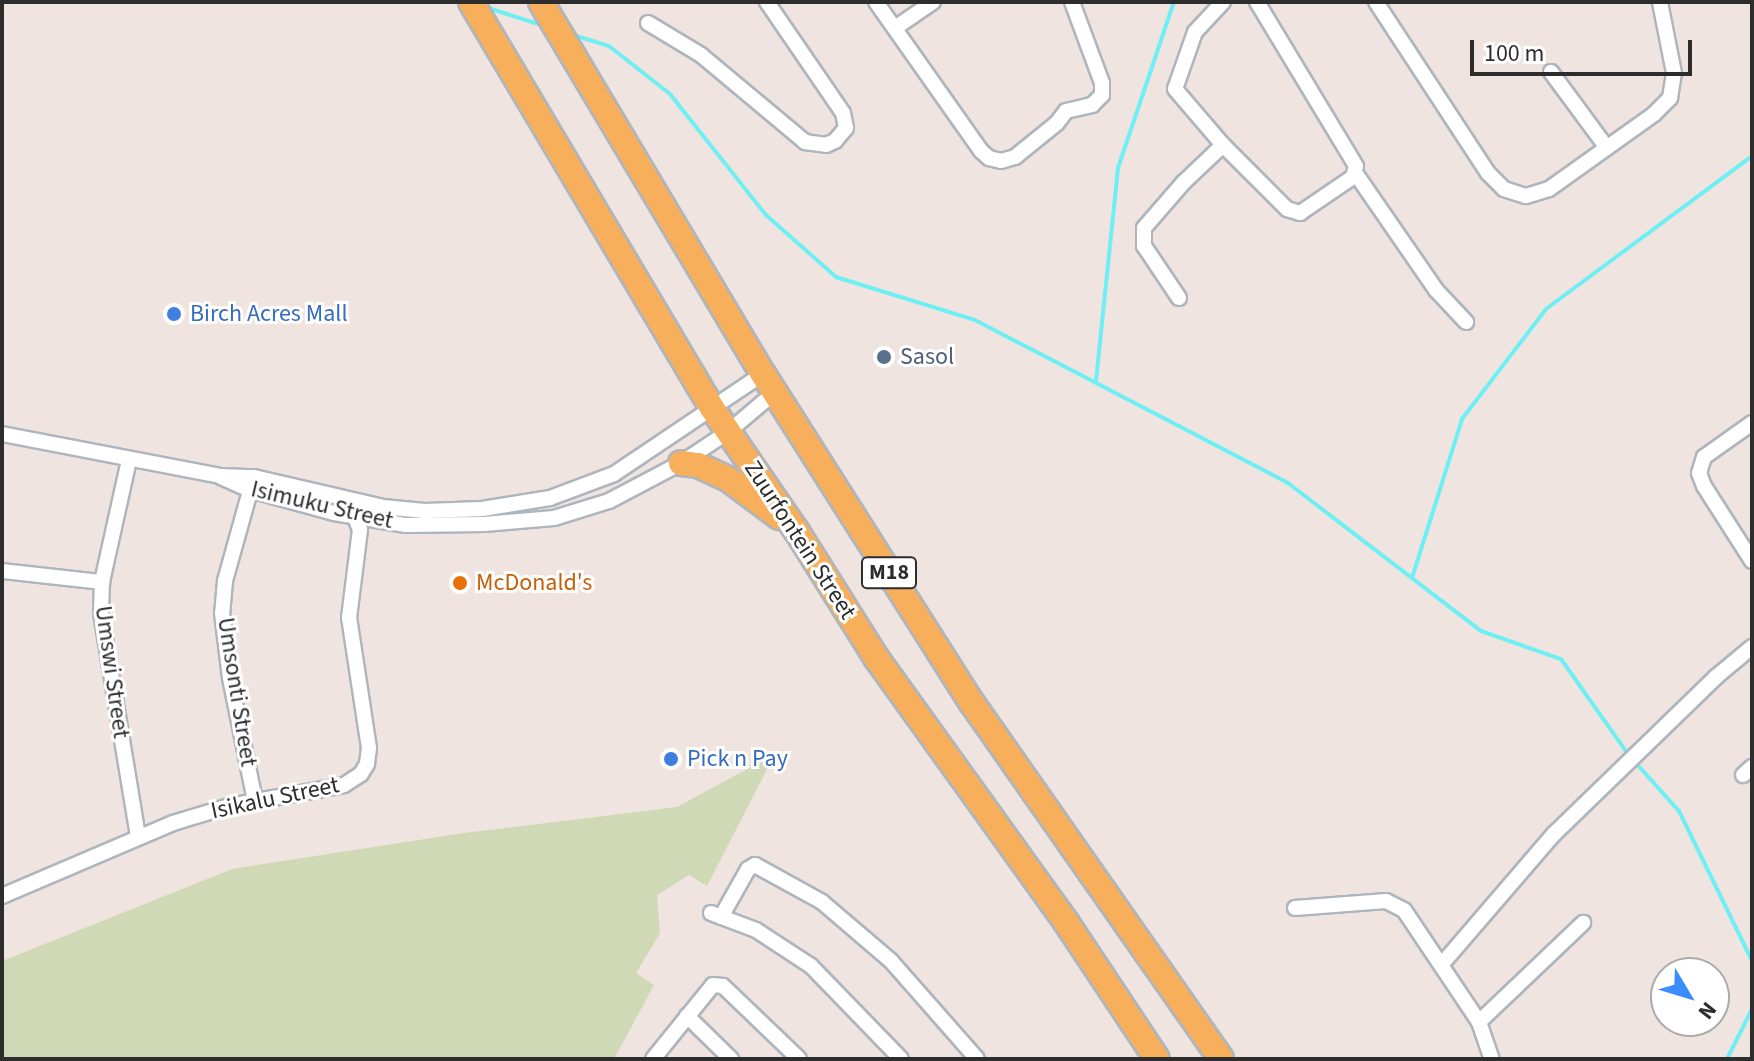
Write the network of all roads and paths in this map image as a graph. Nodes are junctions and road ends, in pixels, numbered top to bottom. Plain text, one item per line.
1 (471, 2) edge
2 (541, 2) edge
3 (767, 2) edge
4 (876, 2) edge
5 (933, 2) edge
6 (1072, 2) edge
7 (1223, 2) edge
8 (1257, 2) edge
9 (1376, 2) edge
10 (1660, 2) edge
11 (648, 23) dead end
12 (895, 28) junction
13 (1551, 72) dead end
14 (1223, 145) junction
15 (1607, 148) junction
16 (1356, 174) junction
17 (1179, 298) dead end
18 (1466, 322) dead end
19 (769, 383) junction
20 (712, 408) junction
21 (1752, 423) edge
22 (728, 432) junction
23 (2, 434) edge
24 (129, 460) junction
25 (681, 463) junction
26 (252, 484) junction
27 (362, 515) junction
28 (796, 530) junction
29 (1752, 561) edge
30 (2, 571) edge
31 (102, 582) junction
32 (1752, 647) edge
33 (255, 801) junction
34 (138, 837) junction
35 (2, 896) edge
36 (1295, 908) dead end
37 (1583, 923) dead end
38 (1442, 964) junction
39 (687, 1016) junction
40 (1479, 1022) junction
41 (657, 1057) edge
42 (731, 1059) edge
43 (799, 1059) edge
44 (901, 1059) edge
45 (977, 1059) edge
46 (1157, 1059) edge
47 (1221, 1059) edge
48 (1492, 1059) edge

1 - 20 main road, Zuurfontein Street / M18
2 - 19 main road, M18
3 - 11 street
4 - 12 street
5 - 12 street
6 - 12 street
7 - 14 street
8 - 16 street
9 - 15 street
10 - 15 street
13 - 15 street
14 - 16 street
14 - 17 street
16 - 18 street
19 - 20 street, Isimuku Street
19 - 22 street, Isimuku Street
19 - 47 main road, M18
20 - 22 main road, Zuurfontein Street / M18
20 - 27 street, Isimuku Street
21 - 29 street
22 - 25 street, Isimuku Street
22 - 28 main road, Zuurfontein Street / M18
23 - 24 street, Isimuku Street
24 - 26 street, Isimuku Street
24 - 31 street, Umswi Street
25 - 27 street, Isimuku Street
25 - 28 main road
26 - 27 street, Isimuku Street
26 - 33 street, Umsonti Street
27 - 33 street, Isikalu Street
28 - 46 main road, Zuurfontein Street / M18
30 - 31 street
31 - 34 street, Umswi Street
32 - 38 street
33 - 34 street, Isikalu Street
34 - 35 street, Isikalu Street
36 - 38 street
37 - 40 street
38 - 40 street
39 - 41 street
39 - 42 street
39 - 43 street
40 - 48 street
44 - 45 street

